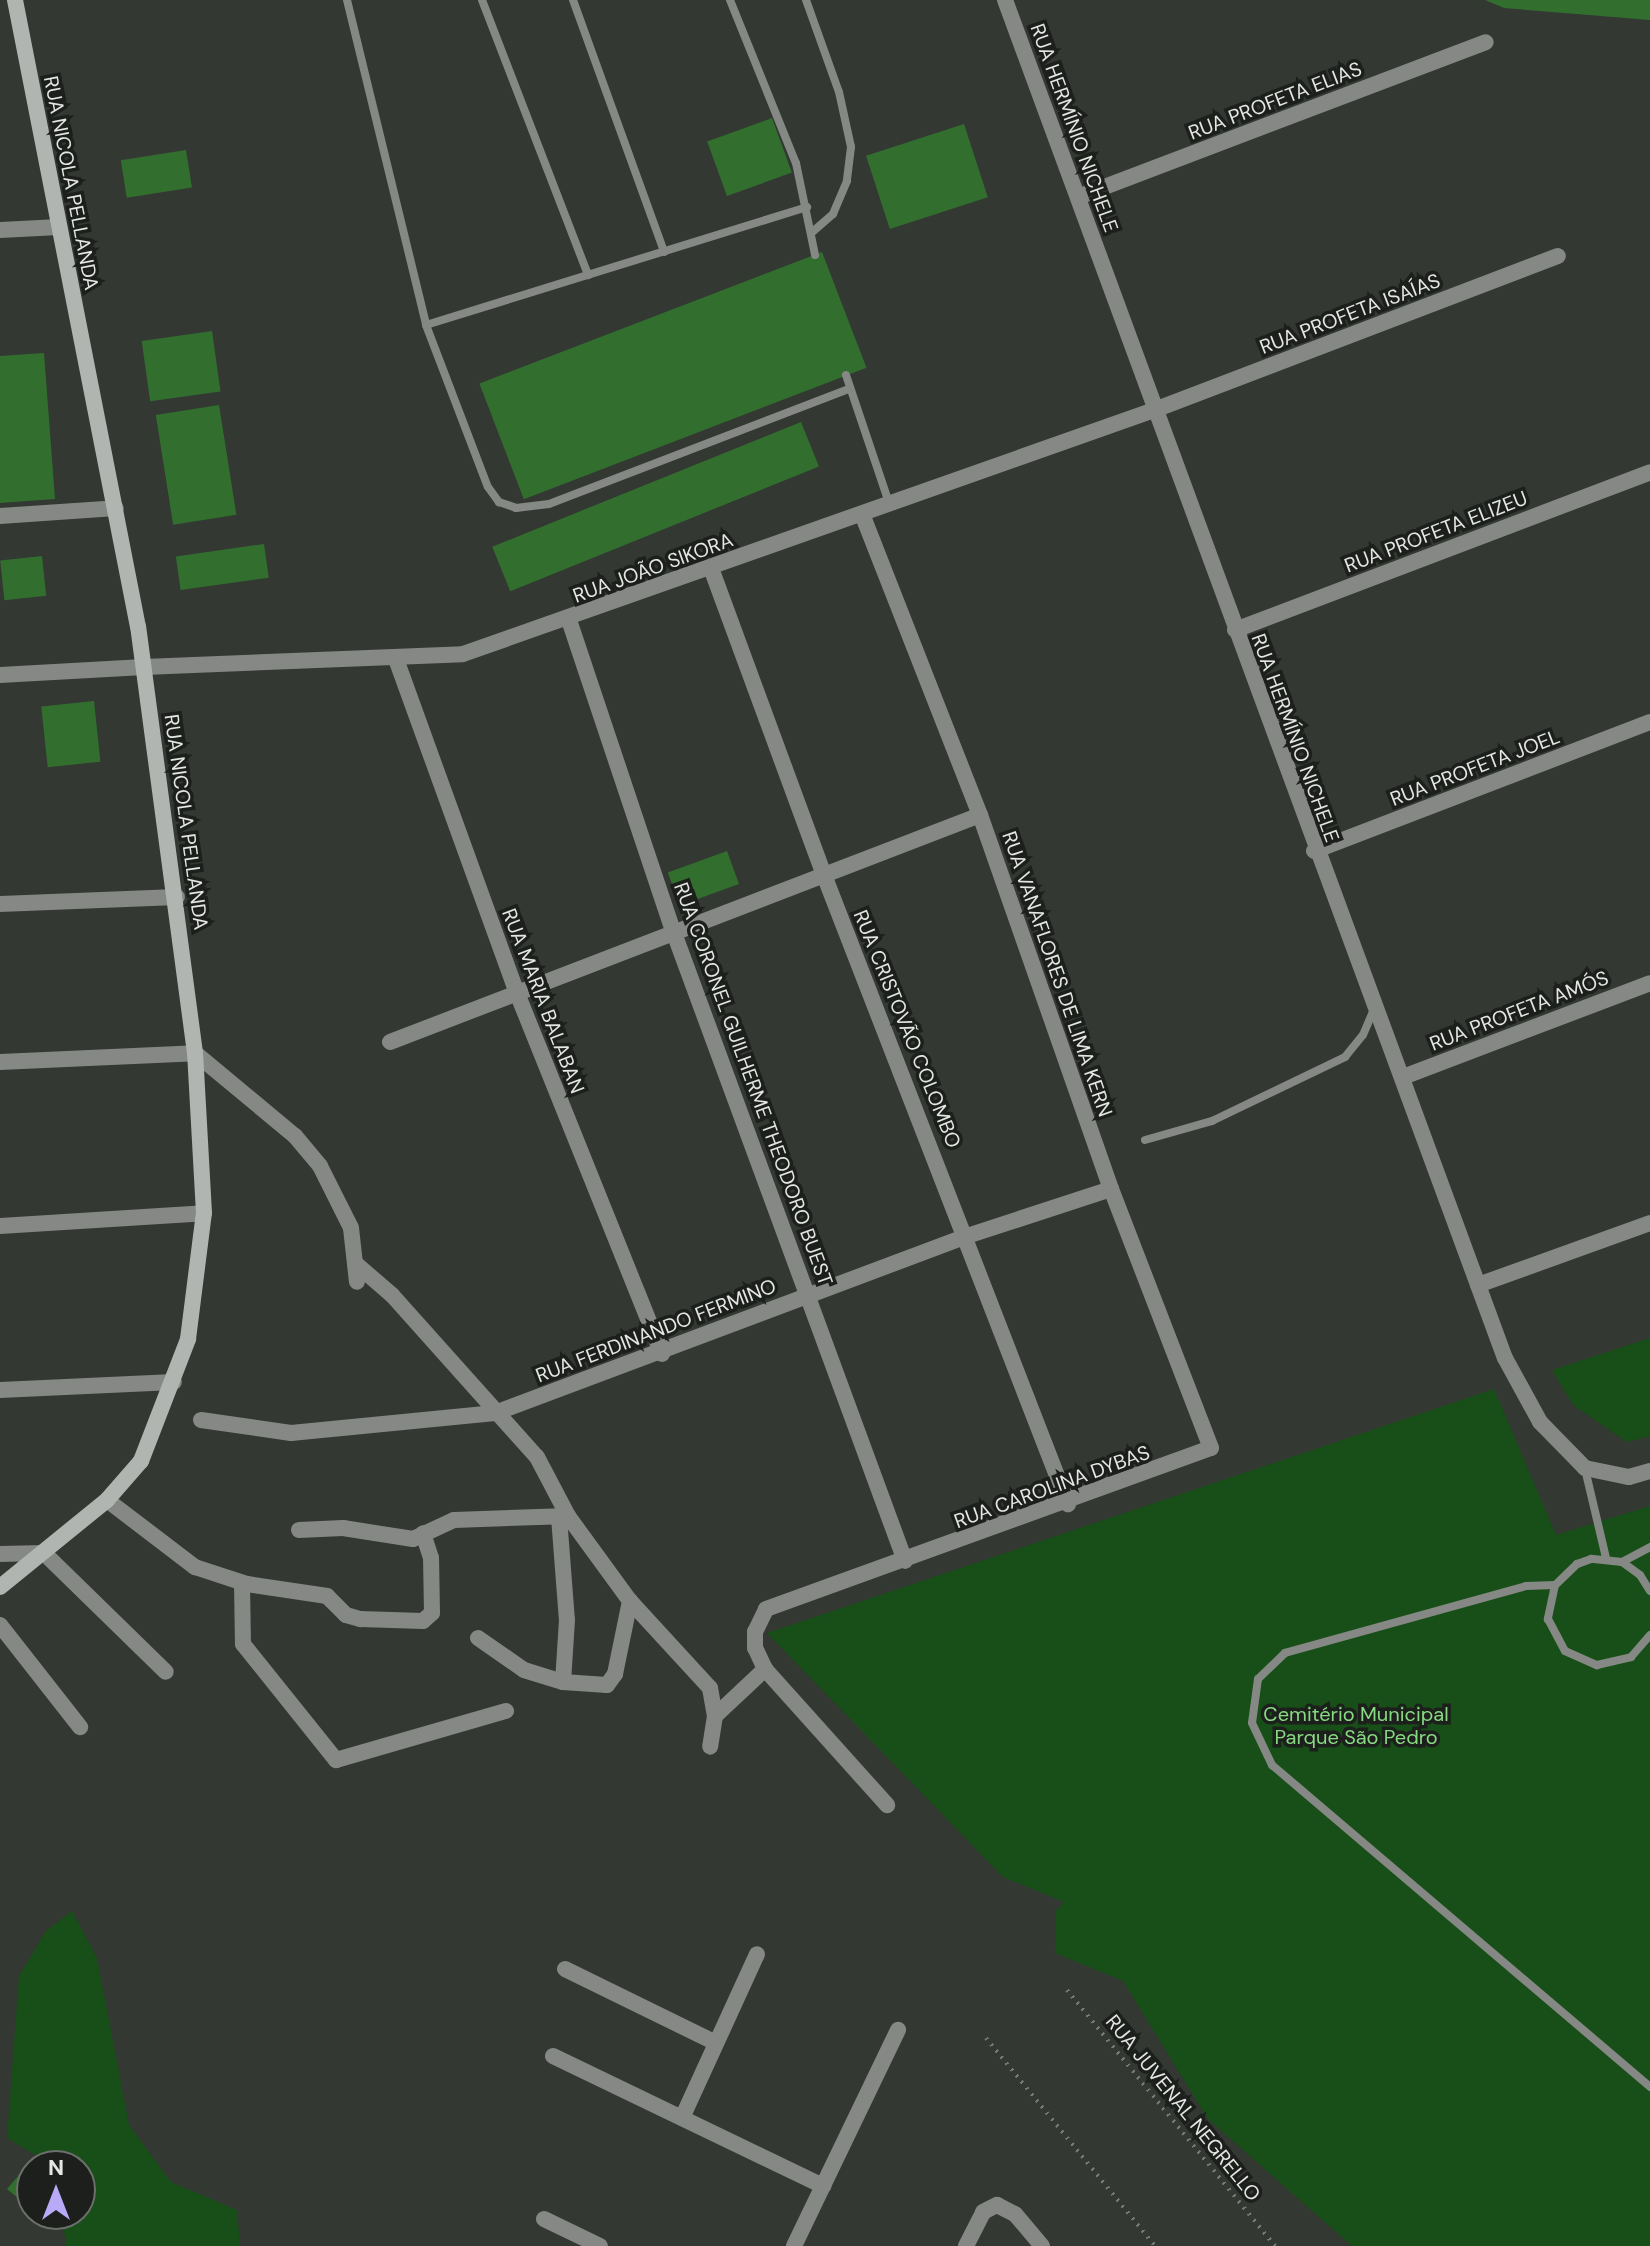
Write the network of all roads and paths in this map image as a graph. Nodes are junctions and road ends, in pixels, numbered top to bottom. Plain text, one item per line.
1 (15, 0) edge
2 (347, 0) edge
3 (482, 0) edge
4 (573, 0) edge
5 (730, 0) edge
6 (806, 0) edge
7 (1005, 0) edge
8 (1486, 42) dead end
9 (1078, 197) junction
10 (807, 207) junction
11 (59, 227) junction
12 (0, 230) edge
13 (812, 232) junction
14 (664, 252) junction
15 (815, 255) dead end
16 (1558, 256) dead end
17 (588, 275) junction
18 (426, 325) junction
19 (846, 375) dead end
20 (849, 389) junction
21 (1157, 409) junction
22 (1650, 472) edge
23 (889, 504) junction
24 (116, 508) junction
25 (862, 514) junction
26 (0, 516) edge
27 (711, 568) junction
28 (569, 620) junction
29 (1235, 630) junction
30 (396, 659) junction
31 (144, 667) junction
32 (0, 675) edge
33 (1650, 722) edge
34 (980, 815) junction
35 (1314, 851) junction
36 (824, 875) junction
37 (177, 897) junction
38 (0, 904) edge
39 (674, 933) junction
40 (1650, 983) edge
41 (517, 993) junction
42 (1376, 1005) junction
43 (390, 1042) dead end
44 (195, 1053) junction
45 (0, 1062) edge
46 (1403, 1077) junction
47 (1145, 1140) dead end
48 (1111, 1189) junction
49 (204, 1213) junction
50 (1650, 1223) edge
51 (0, 1226) edge
52 (967, 1236) junction
53 (355, 1263) junction
54 (357, 1282) dead end
55 (1478, 1285) junction
56 (811, 1294) junction
57 (662, 1354) junction
58 (174, 1382) junction
59 (0, 1390) edge
60 (495, 1413) junction
61 (201, 1420) dead end
62 (1211, 1448) joint
63 (1585, 1468) junction
64 (1650, 1471) edge
65 (107, 1500) junction
66 (1068, 1504) junction
67 (563, 1516) junction
68 (299, 1530) dead end
69 (423, 1533) junction
70 (1650, 1547) edge
71 (44, 1553) junction
72 (0, 1554) edge
73 (1606, 1558) junction
74 (905, 1561) junction
75 (1622, 1562) junction
76 (242, 1583) junction
77 (1555, 1585) junction
78 (0, 1587) edge
79 (1650, 1591) edge
80 (630, 1601) junction
81 (0, 1625) edge
82 (1650, 1635) edge
83 (478, 1638) dead end
84 (1647, 1645) edge
85 (765, 1669) junction
86 (166, 1672) dead end
87 (563, 1682) junction
88 (506, 1711) dead end
89 (715, 1716) junction
90 (80, 1727) dead end
91 (710, 1747) dead end
92 (887, 1805) dead end
93 (757, 1954) dead end
94 (565, 1969) dead end
95 (1067, 1990) dead end
96 (898, 2030) dead end
97 (986, 2038) dead end
98 (716, 2043) junction
99 (553, 2056) dead end
100 (1650, 2087) edge
101 (682, 2118) junction
102 (823, 2186) junction
103 (544, 2219) dead end
104 (600, 2246) edge
105 (794, 2246) edge
106 (966, 2246) edge
107 (1042, 2246) edge
108 (1155, 2246) edge
109 (1275, 2246) edge

1 - 11 main road, RUA NICOLA PELLANDA
2 - 18 lane
3 - 17 lane
4 - 14 lane
5 - 10 lane
6 - 13 lane
7 - 9 street, RUA HERMÍNIO NICHELE
8 - 9 street, RUA PROFETA ELIAS
9 - 21 street, RUA HERMÍNIO NICHELE
10 - 13 lane
10 - 14 lane
11 - 12 street
11 - 24 main road, RUA NICOLA PELLANDA
13 - 15 lane
14 - 17 lane
16 - 21 street, RUA PROFETA ISAÍAS
17 - 18 lane
18 - 20 lane
19 - 20 lane
20 - 23 lane
21 - 23 street, RUA JOÃO SIKORA
21 - 29 street, RUA HERMÍNIO NICHELE
22 - 29 street, RUA PROFETA ELIZEU
23 - 25 street, RUA JOÃO SIKORA
24 - 26 street
24 - 31 main road, RUA NICOLA PELLANDA
25 - 27 street, RUA JOÃO SIKORA
25 - 34 street, RUA VANAFLORES DE LIMA KERN
27 - 28 street, RUA JOÃO SIKORA
27 - 36 street, RUA CRISTOVÃO COLOMBO
28 - 30 street, RUA JOÃO SIKORA
28 - 39 street, RUA CORONEL GUILHERME THEODORO BUEST
29 - 35 street, RUA HERMÍNIO NICHELE
30 - 31 street, RUA JOÃO SIKORA
30 - 41 street, RUA MARIA BALABAN
31 - 32 street, RUA JOÃO SIKORA
31 - 37 main road, RUA NICOLA PELLANDA
33 - 35 street, RUA PROFETA JOEL
34 - 36 street
34 - 48 street, RUA VANAFLORES DE LIMA KERN
35 - 42 street, RUA HERMÍNIO NICHELE
36 - 39 street
36 - 52 street, RUA CRISTOVÃO COLOMBO
37 - 38 street
37 - 44 main road, RUA NICOLA PELLANDA
39 - 41 street
39 - 56 street, RUA CORONEL GUILHERME THEODORO BUEST
40 - 46 street, RUA PROFETA AMÓS
41 - 43 street
41 - 57 street, RUA MARIA BALABAN
42 - 46 street, RUA HERMÍNIO NICHELE
42 - 47 lane
44 - 45 street
44 - 49 main road, RUA NICOLA PELLANDA
44 - 53 street
46 - 55 street, RUA HERMÍNIO NICHELE
48 - 52 street, RUA FERDINANDO FERMINO
48 - 62 street, RUA VANAFLORES DE LIMA KERN
49 - 51 street
49 - 58 main road, RUA NICOLA PELLANDA
50 - 55 street
52 - 56 street, RUA FERDINANDO FERMINO
52 - 66 street, RUA CRISTOVÃO COLOMBO
53 - 54 street
53 - 60 street
55 - 63 street, RUA HERMÍNIO NICHELE
56 - 57 street, RUA FERDINANDO FERMINO
56 - 74 street, RUA CORONEL GUILHERME THEODORO BUEST
57 - 60 street, RUA FERDINANDO FERMINO
58 - 59 street
58 - 65 main road, RUA NICOLA PELLANDA
60 - 61 street, RUA FERDINANDO FERMINO
60 - 67 street
62 - 66 street, RUA CAROLINA DYBAS
63 - 64 street
63 - 73 lane
65 - 71 main road, RUA NICOLA PELLANDA
65 - 76 street
66 - 74 street, RUA CAROLINA DYBAS
67 - 69 street
67 - 80 street
67 - 87 street
68 - 69 street
69 - 76 street
70 - 75 lane
71 - 72 street
71 - 78 main road, RUA NICOLA PELLANDA
71 - 86 street
73 - 75 lane
73 - 77 lane
74 - 85 street, RUA CAROLINA DYBAS
75 - 79 lane
76 - 88 street
77 - 84 lane
77 - 100 lane
80 - 87 street
80 - 89 street
81 - 90 street
82 - 84 lane
83 - 87 street
85 - 89 street
85 - 92 street
89 - 91 street
93 - 98 street
94 - 98 street
95 - 109 path, RUA JUVENAL NEGRELLO
96 - 102 street
97 - 108 path
98 - 101 street
99 - 101 street
101 - 102 street
102 - 105 street
103 - 104 street
106 - 107 street

